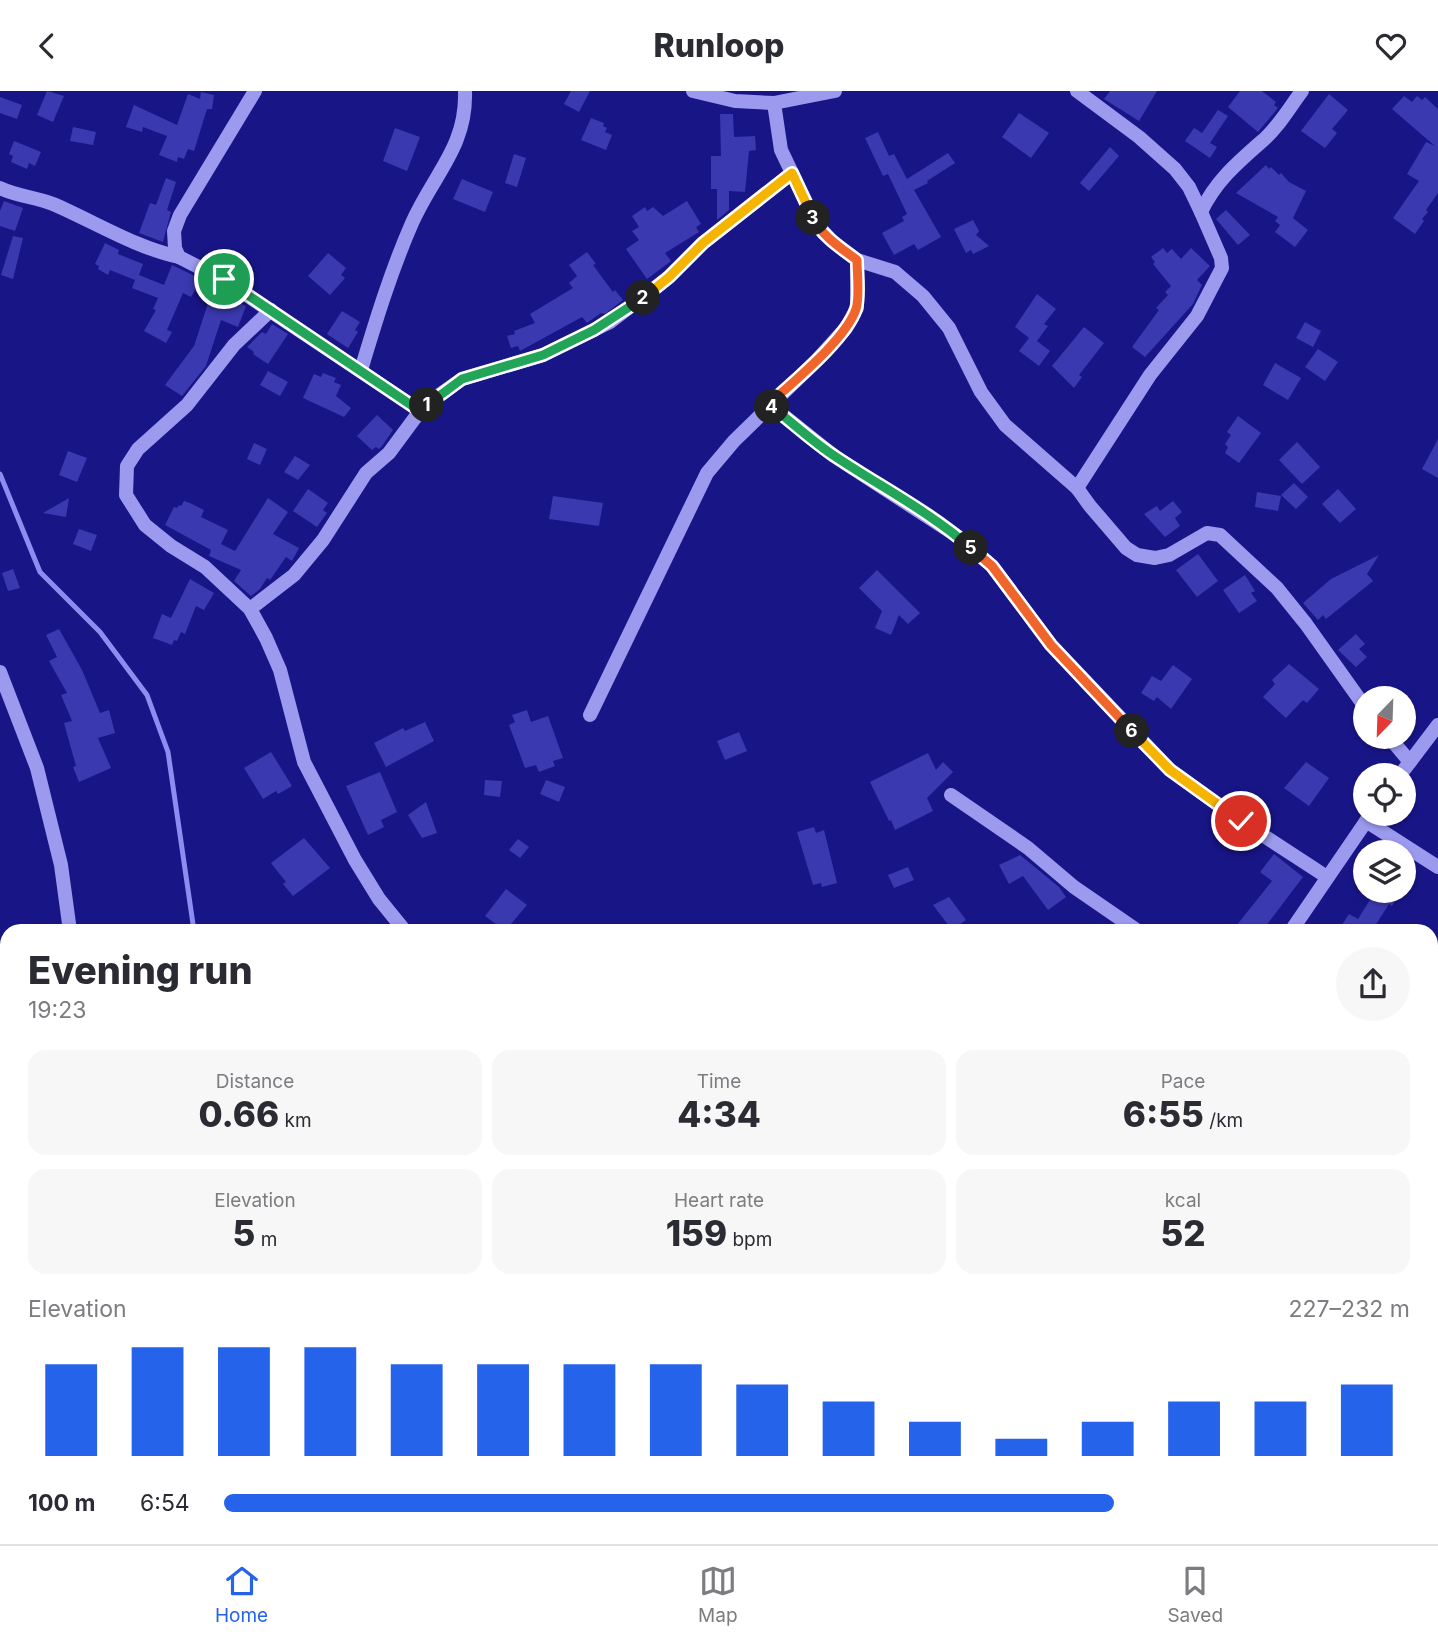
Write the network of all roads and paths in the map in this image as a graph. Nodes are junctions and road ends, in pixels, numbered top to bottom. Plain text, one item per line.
1 (256, 91) edge
2 (465, 91) edge
3 (692, 91) edge
4 (835, 91) edge
5 (1077, 91) edge
6 (1302, 91) edge
7 (774, 103) junction
8 (792, 173) junction
9 (0, 188) edge
10 (1201, 212) junction
11 (179, 257) junction
12 (857, 260) junction
13 (271, 310) junction
14 (361, 370) junction
15 (769, 404) junction
16 (420, 411) junction
17 (1077, 488) junction
18 (250, 609) junction
19 (0, 672) edge
20 (1353, 690) edge
21 (590, 715) dead end
22 (1438, 725) edge
23 (1399, 749) edge
24 (1410, 762) joint
25 (951, 795) dead end
26 (1362, 826) edge
27 (1381, 826) edge
28 (1438, 867) edge
29 (1327, 877) junction
30 (69, 924) edge
31 (399, 924) edge
32 (1128, 924) edge
33 (1296, 924) edge

1 - 11 street
2 - 14 street
3 - 7 street
4 - 7 street
5 - 10 street
6 - 10 street
7 - 8 street
8 - 12 street
8 - 16 street
9 - 11 street
10 - 17 street
11 - 13 street
12 - 15 street
12 - 17 street
13 - 14 street
13 - 18 street
14 - 16 street
15 - 21 street
15 - 29 street
16 - 18 street
17 - 20 street
18 - 31 street
19 - 30 street
22 - 24 street
23 - 24 street
25 - 32 street
26 - 29 street
27 - 28 street
29 - 33 street

